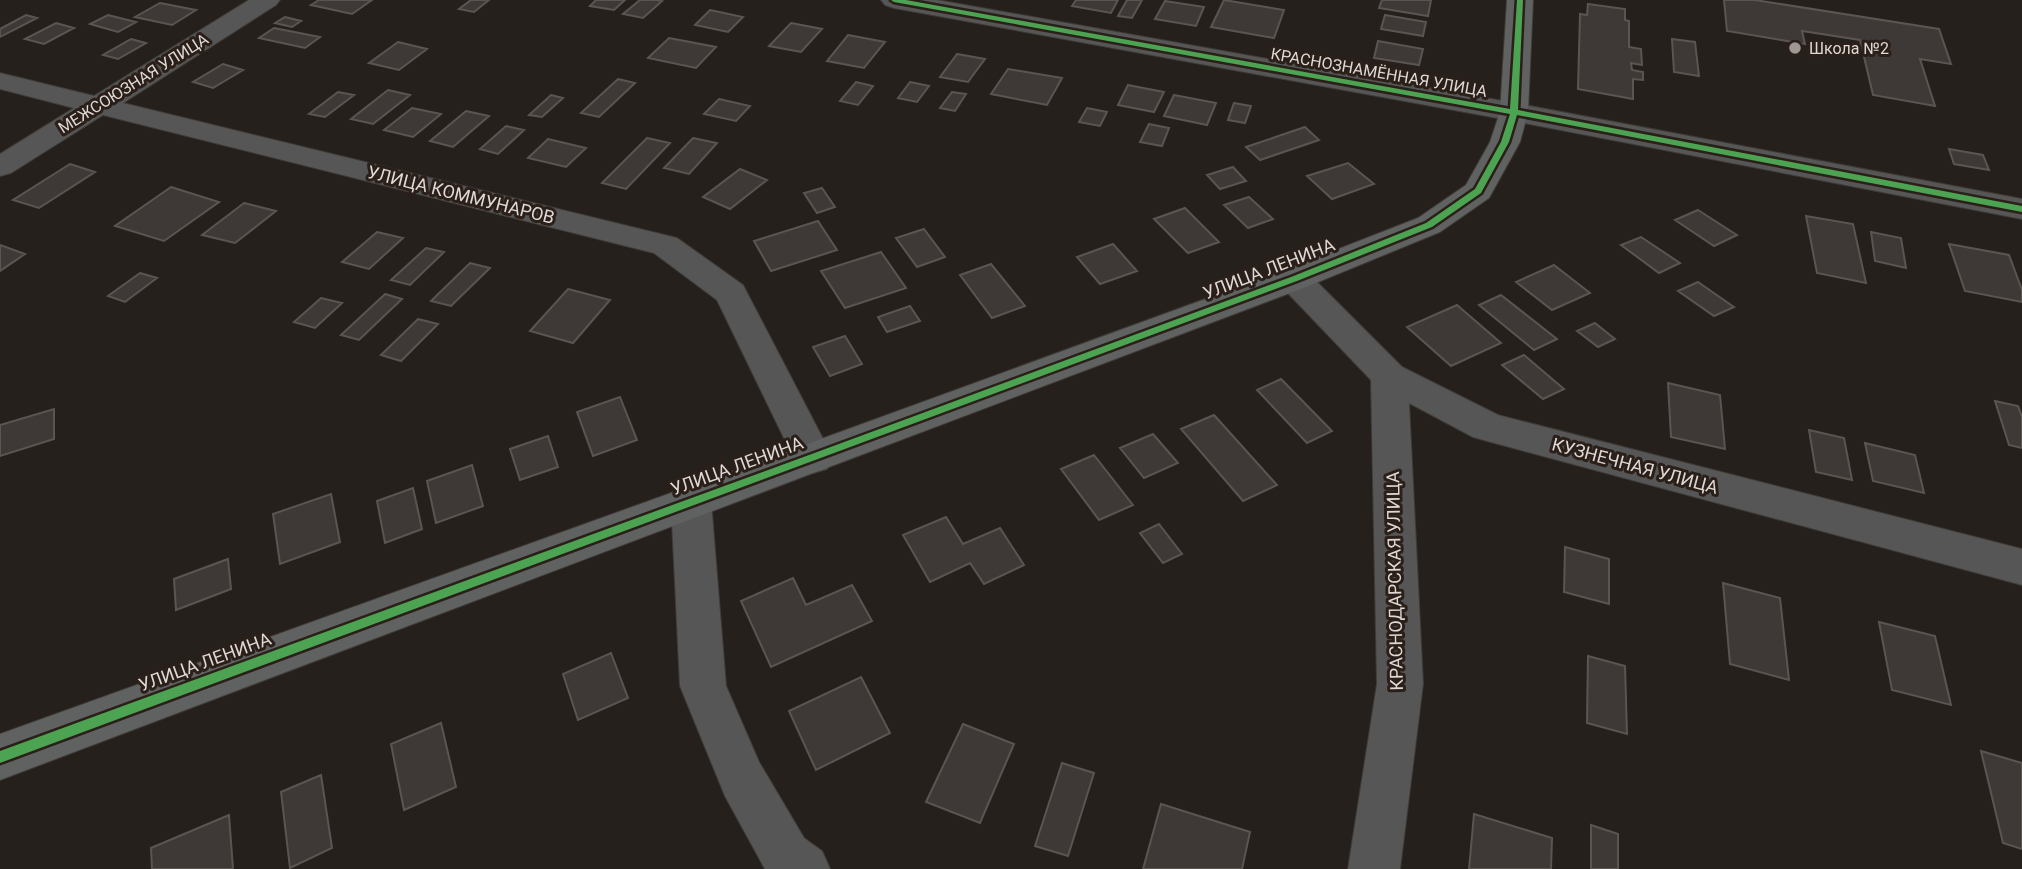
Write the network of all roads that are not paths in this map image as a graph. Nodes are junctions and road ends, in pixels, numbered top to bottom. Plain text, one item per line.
1 (267, 0) edge
2 (894, 0) edge
3 (1520, 0) edge
4 (0, 81) edge
5 (96, 105) junction
6 (1514, 112) junction
7 (0, 167) edge
8 (2022, 209) edge
9 (1294, 279) junction
10 (1389, 376) junction
11 (813, 458) junction
12 (691, 501) junction
13 (2022, 567) edge
14 (0, 757) edge
15 (804, 869) edge
16 (1374, 869) edge

1 - 5 street, МЕЖСОЮЗНАЯ УЛИЦА
2 - 6 street, КРАСНОЗНАМЁННАЯ УЛИЦА
3 - 6 street
4 - 5 street, УЛИЦА КОММУНАРОВ
5 - 7 street, МЕЖСОЮЗНАЯ УЛИЦА
5 - 11 street, УЛИЦА КОММУНАРОВ
6 - 8 street, КРАСНОЗНАМЁННАЯ УЛИЦА
6 - 9 street, УЛИЦА ЛЕНИНА
9 - 10 street, КУЗНЕЧНАЯ УЛИЦА
9 - 11 street, УЛИЦА ЛЕНИНА
10 - 13 street, КУЗНЕЧНАЯ УЛИЦА
10 - 16 street, КРАСНОДАРСКАЯ УЛИЦА
11 - 12 street, УЛИЦА ЛЕНИНА
12 - 14 street, УЛИЦА ЛЕНИНА
12 - 15 street

